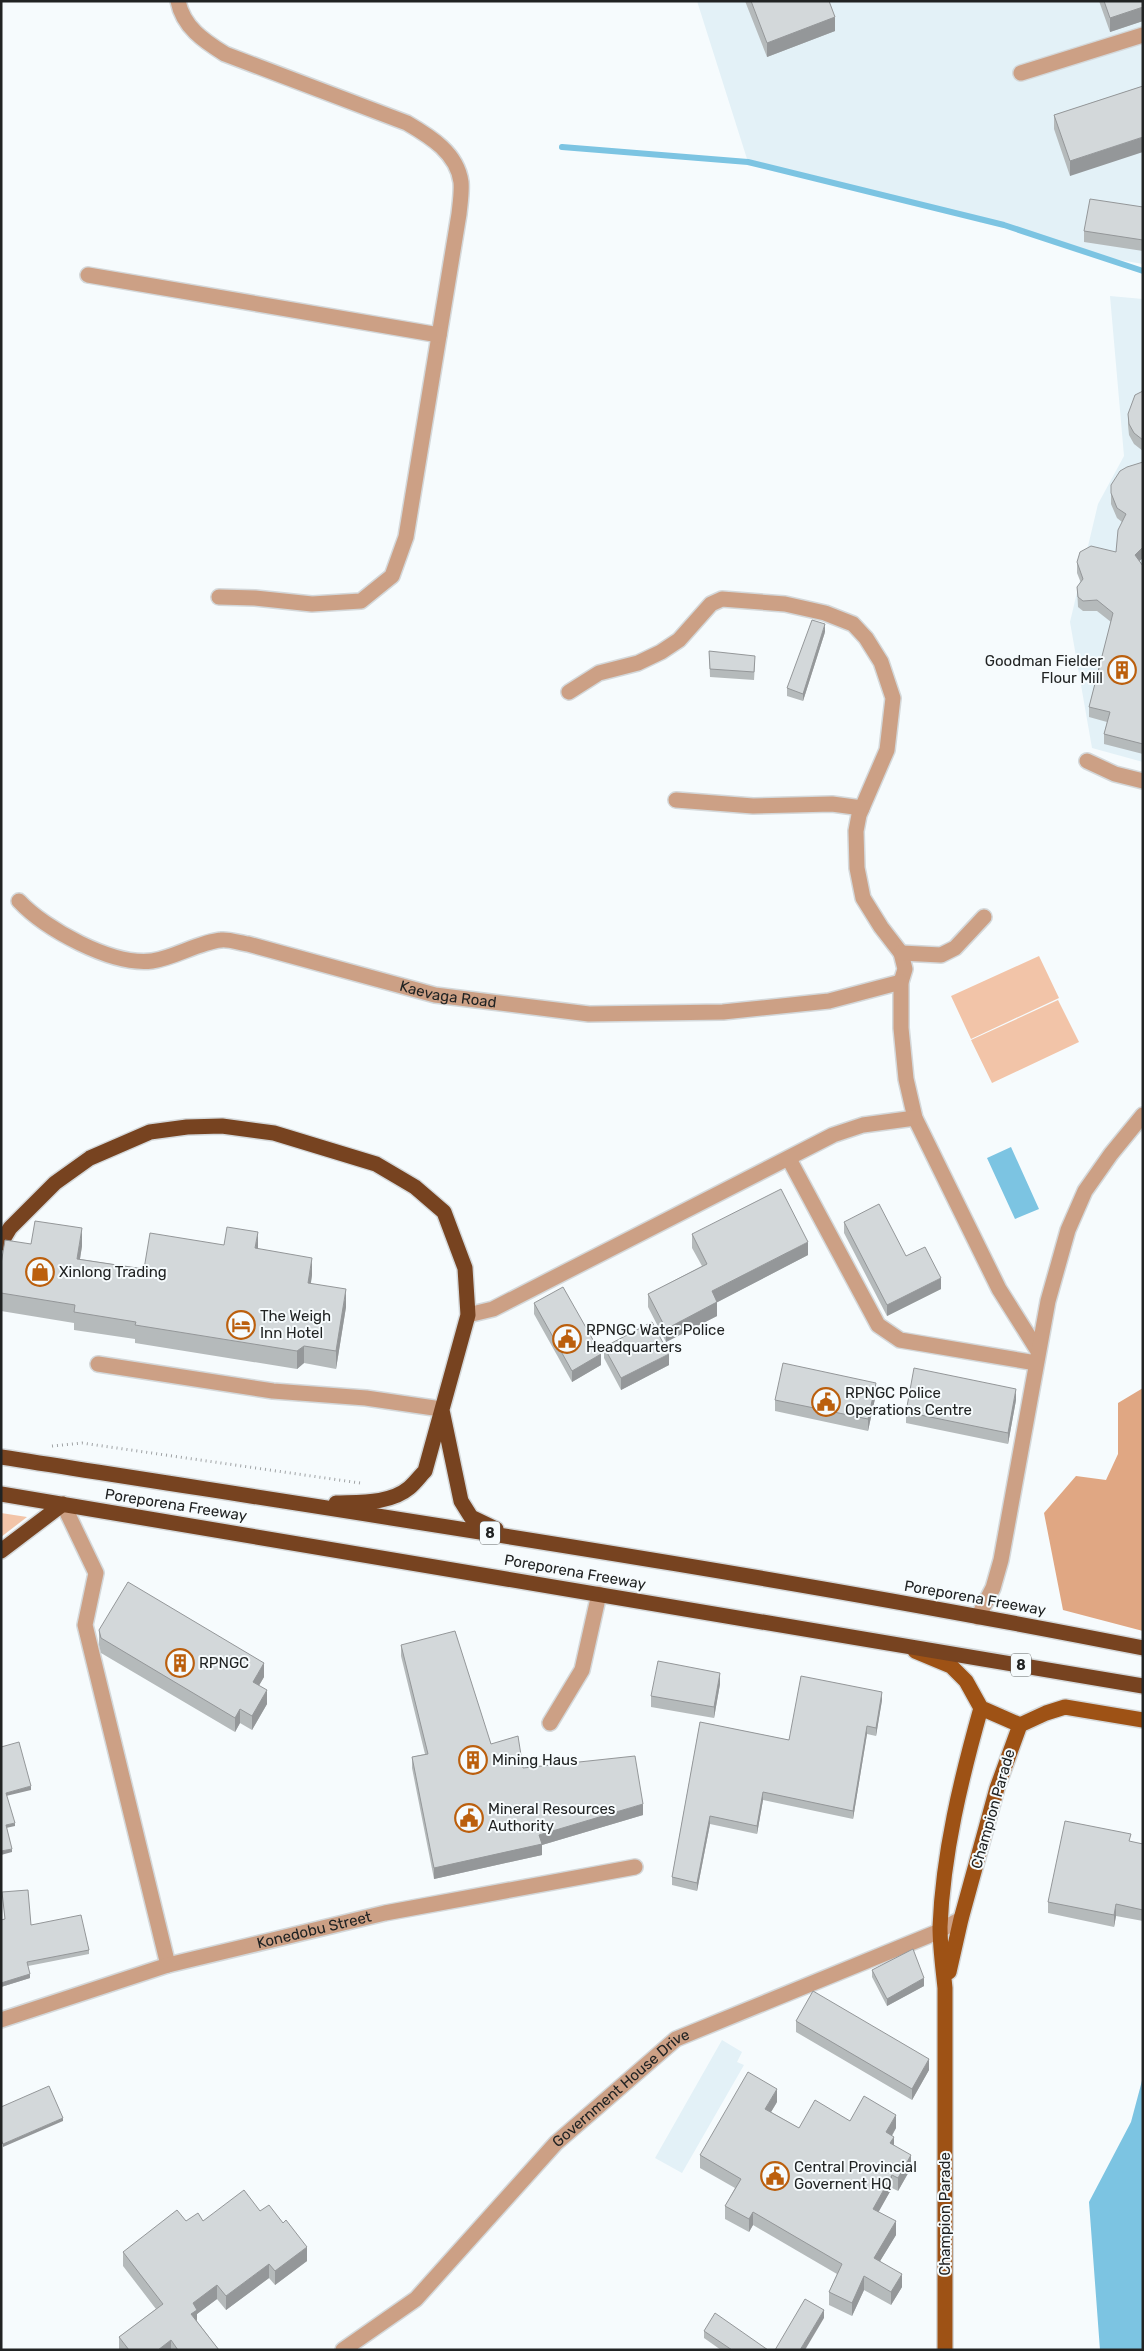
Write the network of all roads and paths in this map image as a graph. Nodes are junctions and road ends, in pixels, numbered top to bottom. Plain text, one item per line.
1 (178, 1) edge
2 (1143, 35) edge
3 (1021, 74) dead end
4 (88, 275) dead end
5 (439, 335) junction
6 (218, 597) dead end
7 (569, 692) dead end
8 (1087, 761) dead end
9 (1143, 781) edge
10 (676, 800) dead end
11 (862, 808) junction
12 (18, 901) dead end
13 (984, 918) dead end
14 (901, 953) junction
15 (901, 982) junction
16 (1143, 1115) edge
17 (915, 1118) junction
18 (789, 1159) junction
19 (1, 1243) edge
20 (468, 1315) junction
21 (1037, 1357) junction
22 (98, 1364) dead end
23 (442, 1409) junction
24 (43, 1446) dead end
25 (1, 1457) edge
26 (368, 1484) dead end
27 (1, 1494) edge
28 (63, 1504) junction
29 (299, 1504) junction
30 (509, 1536) junction
31 (1, 1551) edge
32 (599, 1594) junction
33 (978, 1617) junction
34 (900, 1644) junction
35 (1143, 1648) edge
36 (1143, 1686) edge
37 (981, 1708) junction
38 (1143, 1720) edge
39 (550, 1723) dead end
40 (1020, 1726) junction
41 (635, 1867) dead end
42 (961, 1919) junction
43 (940, 1929) junction
44 (168, 1965) junction
45 (945, 1988) junction
46 (1, 2020) edge
47 (343, 2350) edge
48 (945, 2350) edge

1 - 5 street
2 - 3 street
4 - 5 street
5 - 6 street
7 - 11 street
8 - 9 street
10 - 11 street
11 - 14 street
12 - 15 street, Kaevaga Road
13 - 14 street
14 - 15 street
15 - 17 street
16 - 21 street
17 - 18 street
17 - 21 street
18 - 20 street
18 - 21 street
19 - 20 highway
20 - 23 highway
21 - 33 street
22 - 23 street
23 - 29 highway
23 - 30 highway
24 - 26 path
25 - 29 highway, Poreporena Freeway / 8
27 - 28 highway, Poreporena Freeway / 8
28 - 31 highway
28 - 32 highway, Poreporena Freeway / 8
28 - 44 street
29 - 30 highway, Poreporena Freeway / 8
30 - 33 highway, Poreporena Freeway / 8
32 - 34 highway, Poreporena Freeway / 8
32 - 39 street
33 - 35 highway, Poreporena Freeway / 8
34 - 36 highway, Poreporena Freeway / 8
34 - 37 main road
37 - 40 main road
37 - 43 main road, Champion Parade
38 - 40 main road
40 - 42 main road, Champion Parade
41 - 44 street, Konedobu Street
42 - 43 street, Government House Drive
42 - 45 main road, Champion Parade
43 - 45 main road, Champion Parade
43 - 47 street, Government House Drive
44 - 46 street, Konedobu Street
45 - 48 main road, Champion Parade

